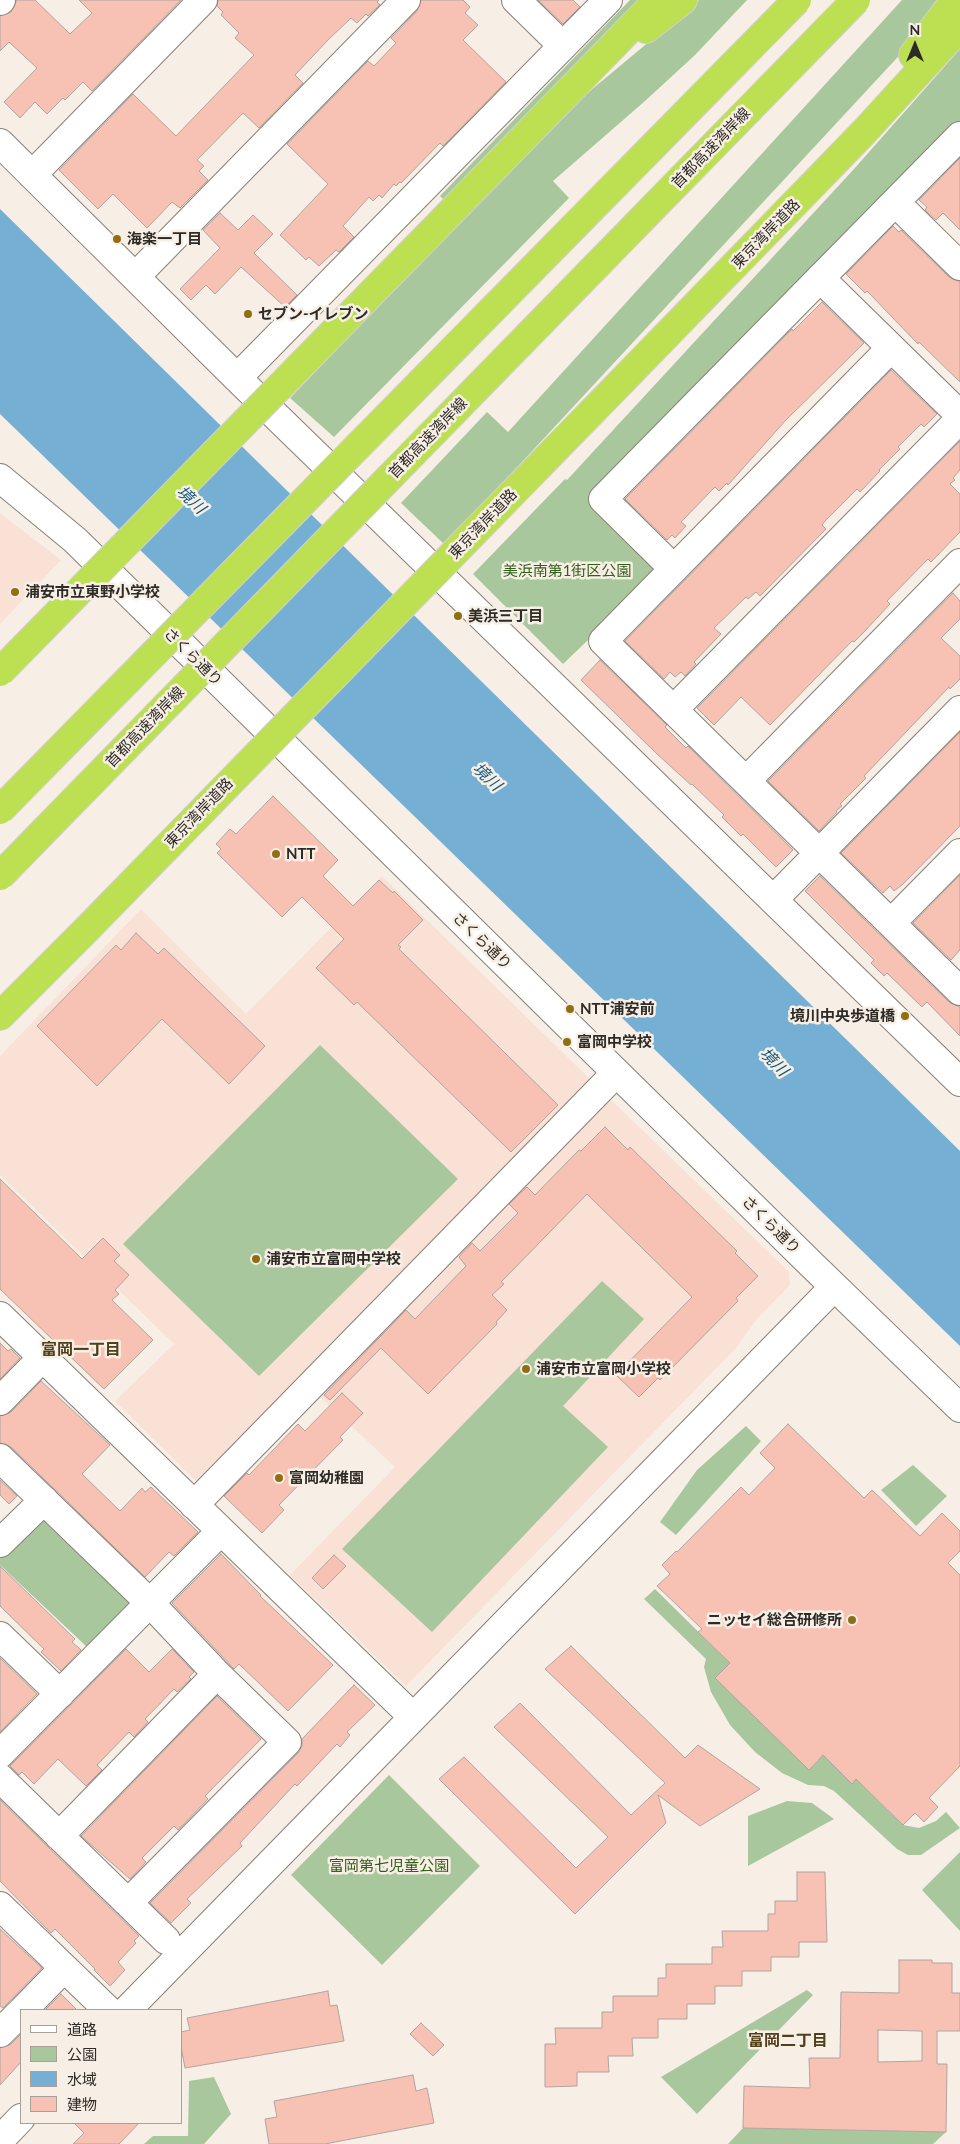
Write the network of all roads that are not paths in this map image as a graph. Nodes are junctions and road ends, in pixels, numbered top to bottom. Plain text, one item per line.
1 (203, 0) edge
2 (406, 0) edge
3 (516, 0) edge
4 (608, 0) edge
5 (658, 0) edge
6 (683, 0) edge
7 (797, 0) edge
8 (856, 0) edge
9 (955, 0) edge
10 (960, 27) edge
11 (563, 46) junction
12 (585, 75) junction
13 (864, 132) junction
14 (960, 136) edge
15 (0, 143) edge
16 (32, 175) junction
17 (895, 202) junction
18 (960, 266) edge
19 (135, 278) junction
20 (820, 278) junction
21 (892, 348) junction
22 (237, 378) junction
23 (960, 415) edge
24 (960, 419) edge
25 (0, 478) edge
26 (960, 563) edge
27 (674, 569) junction
28 (0, 672) edge
29 (673, 710) junction
30 (960, 710) edge
31 (746, 781) junction
32 (0, 810) edge
33 (819, 853) junction
34 (960, 854) edge
35 (0, 876) edge
36 (773, 900) junction
37 (891, 923) junction
38 (960, 991) edge
39 (0, 1016) edge
40 (616, 1073) junction
41 (960, 1082) edge
42 (834, 1287) junction
43 (0, 1316) edge
44 (42, 1358) junction
45 (0, 1401) edge
46 (960, 1408) edge
47 (0, 1458) edge
48 (44, 1500) junction
49 (194, 1505) junction
50 (221, 1532) junction
51 (0, 1543) edge
52 (150, 1603) junction
53 (0, 1636) edge
54 (217, 1674) junction
55 (60, 1694) junction
56 (413, 1717) junction
57 (0, 1754) edge
58 (0, 1778) edge
59 (59, 1836) junction
60 (128, 1903) junction
61 (0, 1906) edge
62 (166, 1940) dead end
63 (64, 1968) junction
64 (23, 2009) edge
65 (107, 2009) edge
66 (128, 2009) edge
67 (20, 2012) edge
68 (10, 2022) edge
69 (20, 2119) edge
70 (0, 2140) edge

1 - 16 street
2 - 19 street
3 - 11 street
4 - 11 street
5 - 12 highway
6 - 12 highway
7 - 32 highway, bridge
8 - 35 highway, 首都高速湾岸線, bridge
9 - 13 highway
10 - 13 highway, 東京湾岸道路
11 - 22 street
12 - 28 highway, bridge
13 - 39 highway, 東京湾岸道路, bridge
14 - 17 street
15 - 16 street
16 - 19 street
17 - 18 street
17 - 20 street
19 - 22 street
20 - 21 street
20 - 27 street
21 - 23 street
21 - 27 street
22 - 36 street
24 - 29 street
25 - 40 street, さくら通り
26 - 31 street
27 - 29 street
29 - 31 street
30 - 33 street
31 - 33 street
33 - 36 street
33 - 37 street
34 - 37 street
36 - 41 street
37 - 38 street
40 - 42 street, さくら通り
40 - 49 street
42 - 46 street, さくら通り
42 - 56 street
43 - 44 street
44 - 45 street
44 - 49 street
47 - 48 street
48 - 51 street
48 - 52 street
49 - 50 street
50 - 52 street
50 - 56 street
52 - 54 street
52 - 55 street
53 - 55 street
54 - 59 street
54 - 60 street
55 - 57 street
56 - 66 street
58 - 59 street
59 - 60 street
60 - 62 street
61 - 63 street
63 - 64 street
63 - 65 street
67 - 68 street
69 - 70 street

